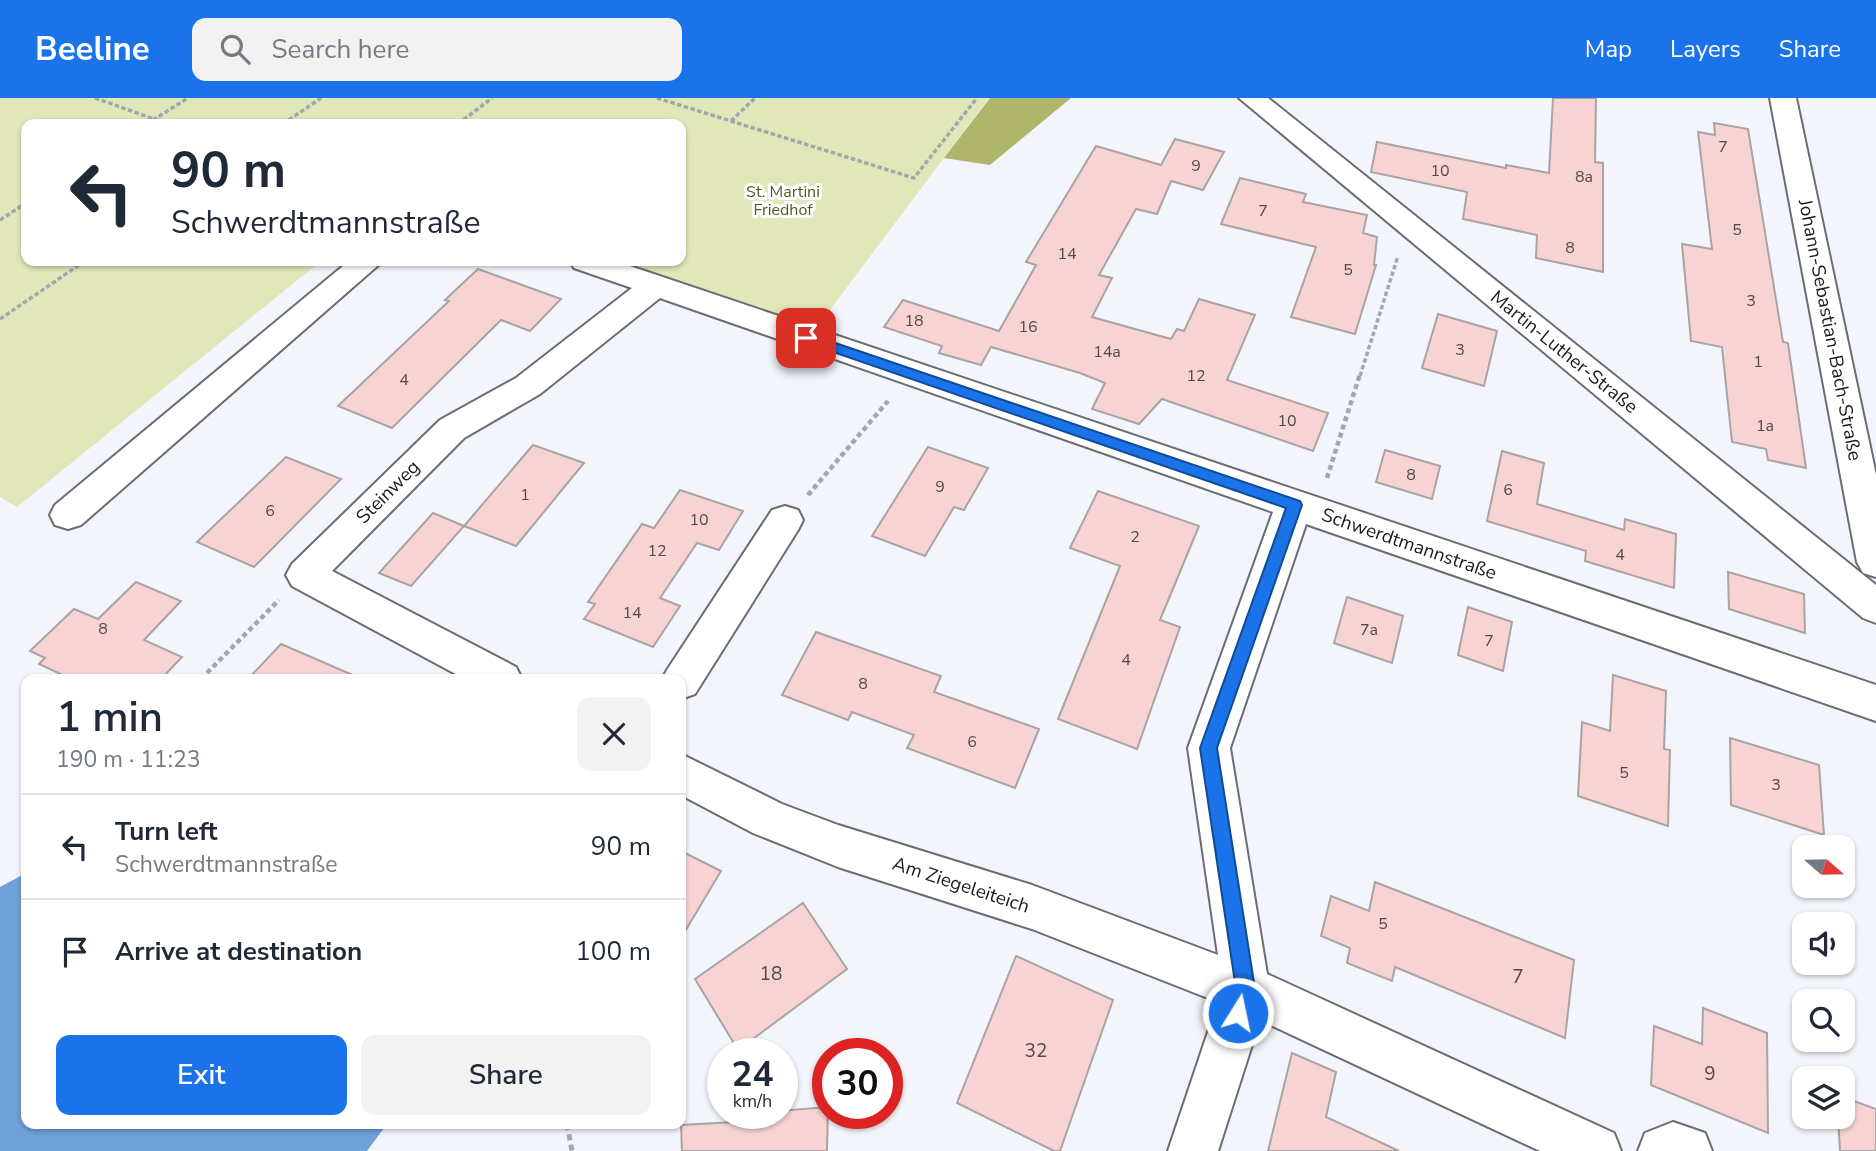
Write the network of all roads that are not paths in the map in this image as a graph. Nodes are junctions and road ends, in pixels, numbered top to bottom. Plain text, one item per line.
1 (1252, 98) edge
2 (1783, 98) edge
3 (362, 266) edge
4 (600, 266) edge
5 (656, 285) junction
6 (1305, 509) junction
7 (68, 515) dead end
8 (785, 520) road end
9 (1876, 562) edge
10 (1876, 607) edge
11 (492, 674) edge
12 (686, 674) edge
13 (1876, 703) edge
14 (686, 776) edge
15 (1245, 989) junction
16 (1193, 1151) edge
17 (1596, 1151) edge
18 (1663, 1151) edge
19 (1687, 1151) edge

1 - 10 street, Martin-Luther-Straße
2 - 9 street, Johann-Sebastian-Bach-Straße
3 - 7 street
4 - 5 street, Schwerdtmannstraße
5 - 6 street, Schwerdtmannstraße
5 - 11 street, Steinweg
6 - 13 street, Schwerdtmannstraße
6 - 15 street
8 - 12 street
14 - 15 street, Am Ziegeleiteich
15 - 16 street
15 - 17 street, Am Ziegeleiteich
18 - 19 street

